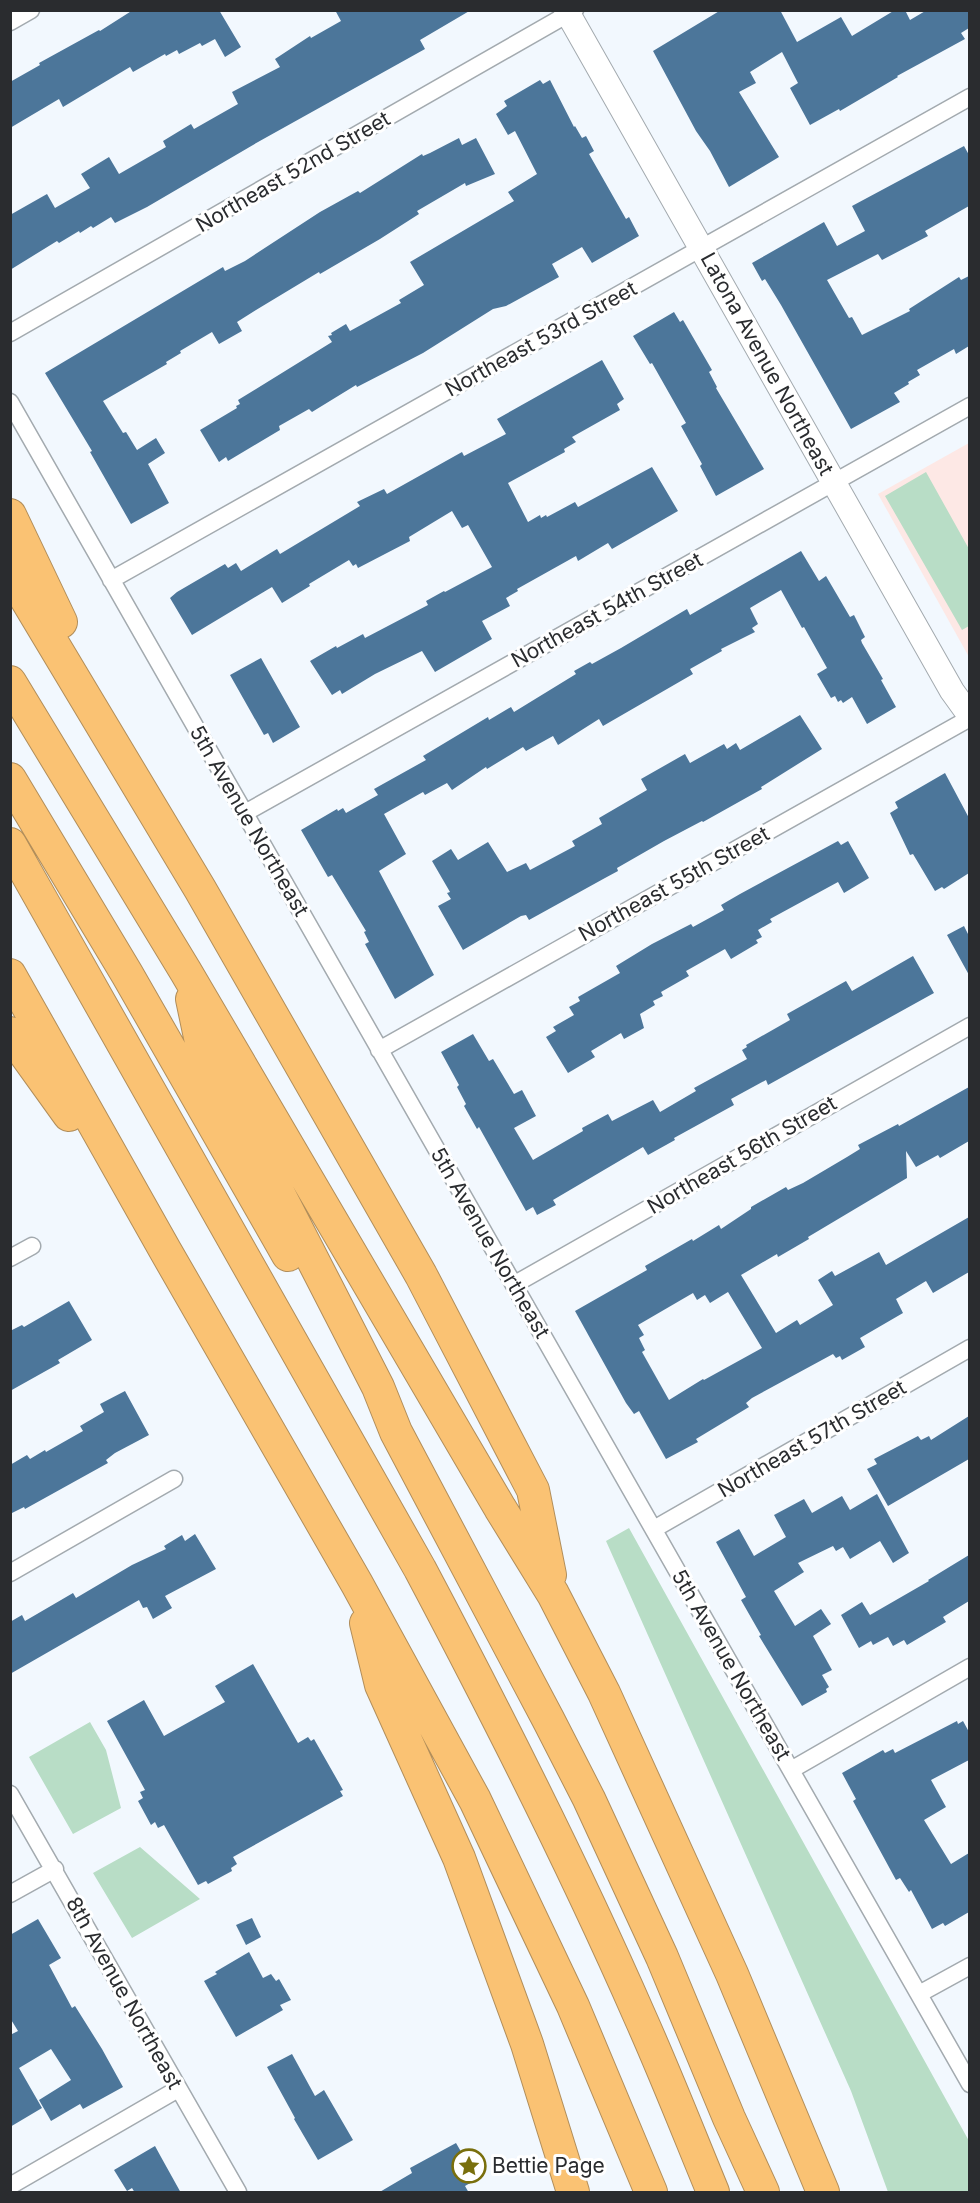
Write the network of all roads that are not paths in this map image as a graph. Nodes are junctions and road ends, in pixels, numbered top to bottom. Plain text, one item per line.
1 (31, 10) edge
2 (570, 12) edge
3 (10, 22) edge
4 (969, 97) edge
5 (702, 248) junction
6 (10, 333) edge
7 (10, 402) edge
8 (969, 406) edge
9 (834, 482) junction
10 (10, 515) edge
11 (10, 572) edge
12 (111, 580) junction
13 (10, 682) edge
14 (969, 717) edge
15 (10, 779) edge
16 (245, 813) junction
17 (10, 844) edge
18 (200, 889) junction
19 (186, 972) junction
20 (10, 975) edge
21 (969, 1026) edge
22 (10, 1033) edge
23 (379, 1050) junction
24 (32, 1246) dead end
25 (165, 1250) junction
26 (10, 1258) edge
27 (515, 1284) junction
28 (969, 1348) edge
29 (396, 1432) junction
30 (174, 1479) dead end
31 (654, 1529) junction
32 (10, 1573) edge
33 (357, 1584) junction
34 (553, 1593) junction
35 (969, 1667) edge
36 (791, 1770) junction
37 (10, 1794) edge
38 (55, 1869) junction
39 (10, 1894) edge
40 (969, 1966) edge
41 (919, 1994) junction
42 (969, 2084) edge
43 (178, 2089) junction
44 (10, 2186) edge
45 (238, 2193) edge
46 (573, 2193) edge
47 (651, 2193) edge
48 (713, 2193) edge
49 (763, 2193) edge
50 (823, 2193) edge

1 - 3 street
2 - 5 street, Latona Avenue Northeast
2 - 6 street, Northeast 52nd Street
4 - 5 street, Northeast 53rd Street
5 - 9 street, Latona Avenue Northeast
5 - 12 street, Northeast 53rd Street
7 - 12 street, 5th Avenue Northeast
8 - 9 street, Northeast 54th Street
9 - 14 street, Latona Avenue Northeast
9 - 16 street, Northeast 54th Street
10 - 18 highway
11 - 18 highway
12 - 16 street, 5th Avenue Northeast
13 - 19 highway
14 - 23 street, Northeast 55th Street
15 - 29 highway
16 - 23 street, 5th Avenue Northeast
17 - 48 highway
18 - 34 highway
19 - 29 highway
19 - 34 highway
20 - 25 highway
21 - 27 street, Northeast 56th Street
22 - 25 highway
23 - 27 street, 5th Avenue Northeast
24 - 26 street
25 - 33 highway
27 - 31 street, 5th Avenue Northeast
28 - 31 street, Northeast 57th Street
29 - 49 highway
30 - 32 street
31 - 36 street, 5th Avenue Northeast
33 - 46 highway
33 - 47 highway
34 - 50 highway
35 - 36 street
36 - 41 street, 5th Avenue Northeast
37 - 38 street, 8th Avenue Northeast
38 - 39 street
38 - 43 street, 8th Avenue Northeast
40 - 41 street
41 - 42 street, 5th Avenue Northeast
43 - 44 street
43 - 45 street, 8th Avenue Northeast

